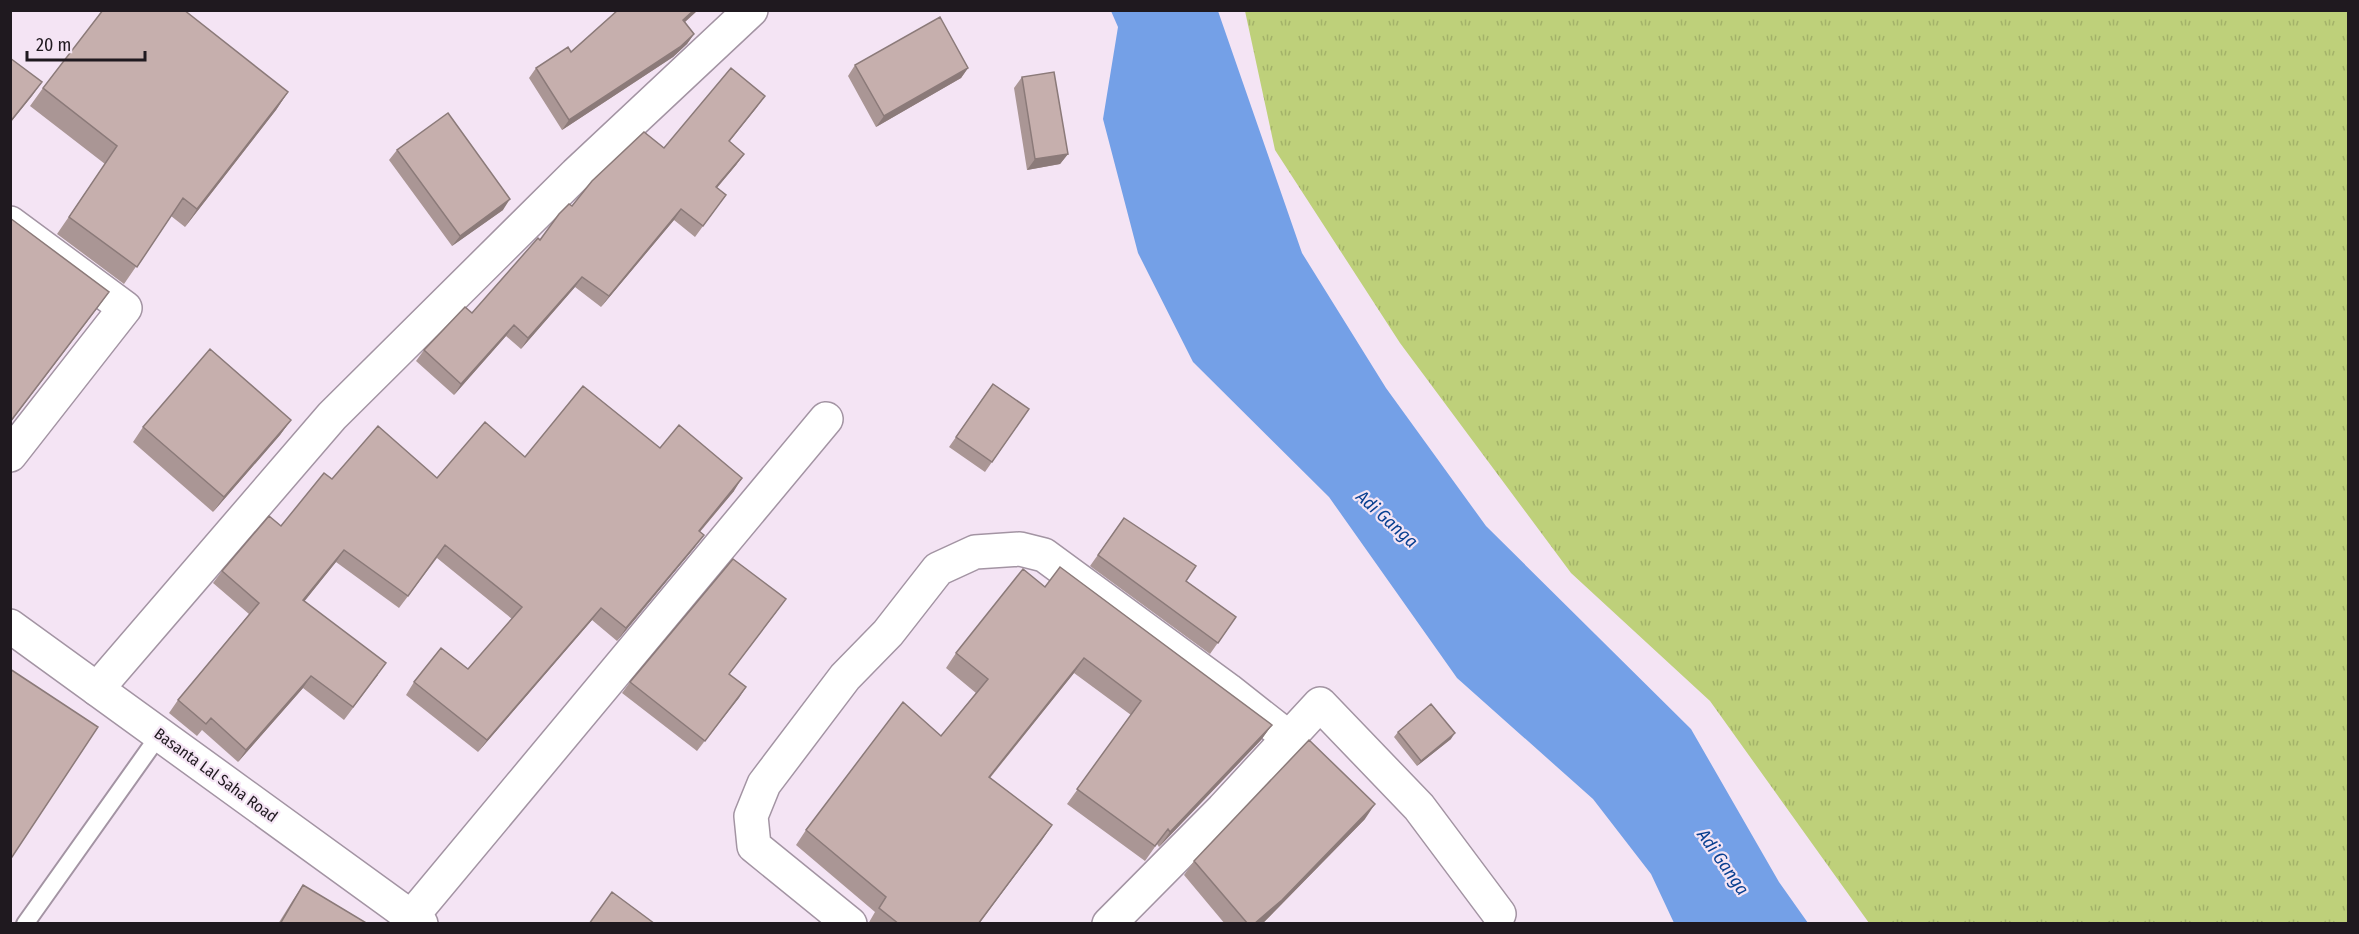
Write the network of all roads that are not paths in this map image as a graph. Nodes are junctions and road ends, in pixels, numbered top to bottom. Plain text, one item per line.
1 (751, 10) edge
2 (10, 223) edge
3 (826, 419) dead end
4 (10, 454) edge
5 (10, 626) edge
6 (97, 689) junction
7 (160, 734) junction
8 (1289, 738) junction
9 (1499, 914) dead end
10 (417, 920) edge
11 (26, 924) edge
12 (850, 924) edge
13 (1109, 924) edge

1 - 6 street
2 - 4 street
3 - 10 street
5 - 6 street, Basanta Lal Saha Road
6 - 7 street, Basanta Lal Saha Road
7 - 10 street, Basanta Lal Saha Road
7 - 11 lane
8 - 9 street
8 - 12 street
8 - 13 street

